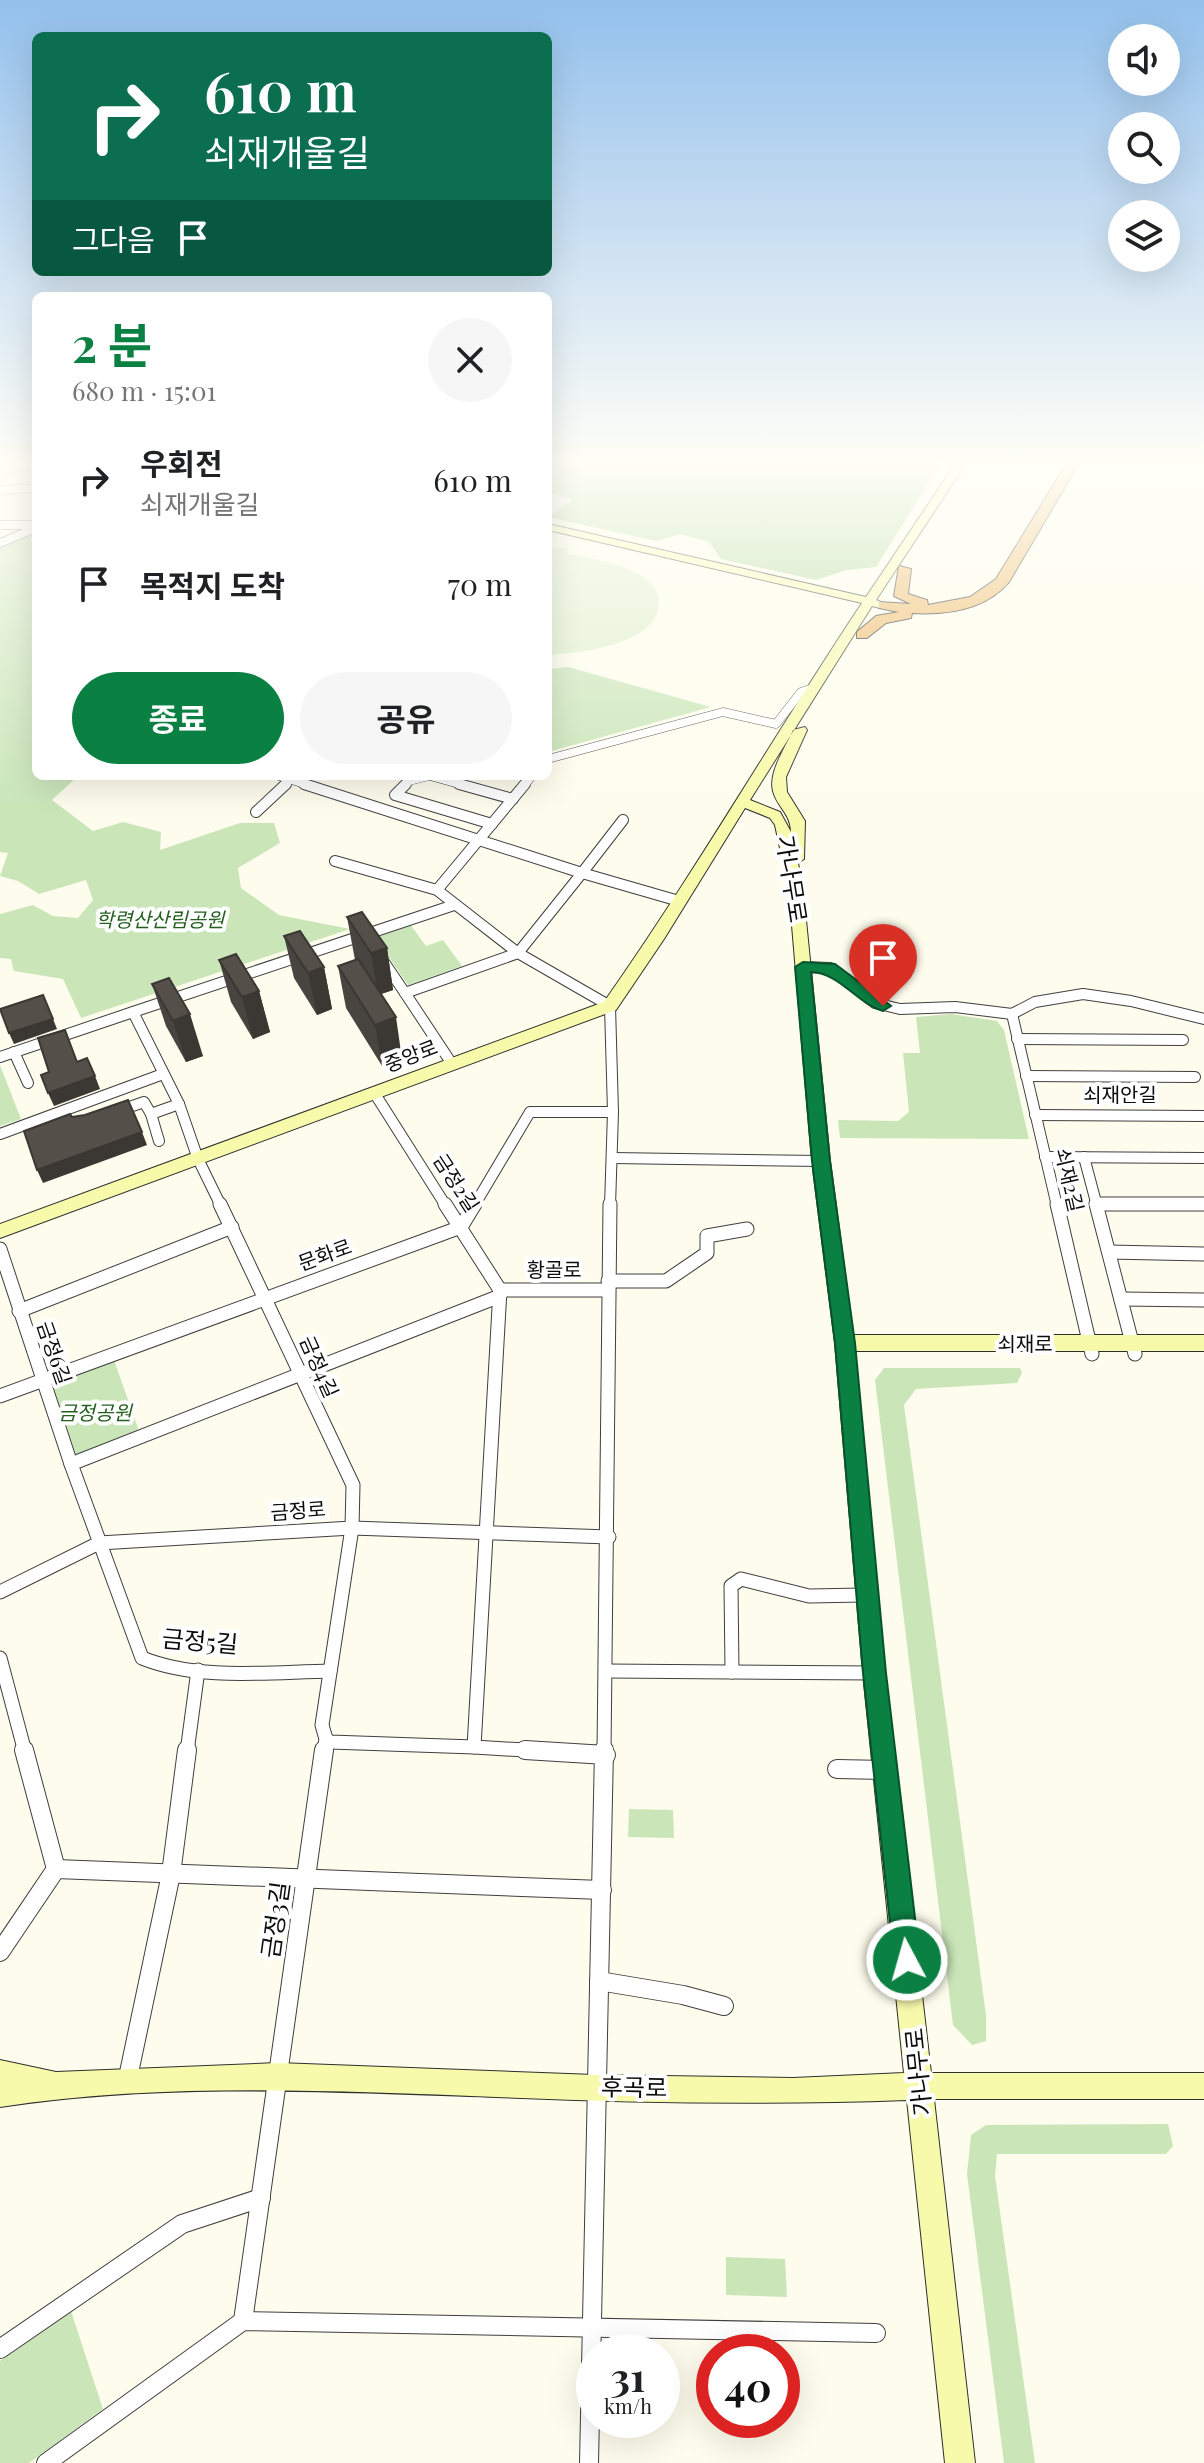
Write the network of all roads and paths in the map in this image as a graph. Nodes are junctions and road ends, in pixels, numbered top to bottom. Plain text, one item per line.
1 (772, 578) edge
2 (875, 578) edge
3 (891, 578) edge
4 (897, 578) edge
5 (903, 578) edge
6 (995, 578) edge
7 (1004, 578) edge
8 (812, 587) junction
9 (877, 603) junction
10 (941, 606) junction
11 (862, 635) junction
12 (813, 688) junction
13 (800, 730) junction
14 (552, 758) edge
15 (290, 780) joint
16 (413, 780) edge
17 (444, 780) edge
18 (529, 780) edge
19 (513, 799) junction
20 (740, 801) junction
21 (256, 812) dead end
22 (623, 820) dead end
23 (492, 824) junction
24 (478, 840) junction
25 (335, 861) dead end
26 (582, 873) junction
27 (437, 890) junction
28 (796, 890) junction
29 (679, 901) junction
30 (454, 905) junction
31 (366, 936) junction
32 (518, 953) junction
33 (803, 967) junction
34 (405, 993) junction
35 (610, 1006) junction
36 (133, 1012) junction
37 (1012, 1014) junction
38 (1204, 1019) edge
39 (1017, 1039) junction
40 (1183, 1040) dead end
41 (14, 1052) junction
42 (0, 1057) edge
43 (452, 1064) junction
44 (163, 1074) junction
45 (1026, 1076) junction
46 (1195, 1077) dead end
47 (28, 1083) dead end
48 (375, 1094) junction
49 (179, 1104) junction
50 (613, 1112) junction
51 (151, 1114) junction
52 (1035, 1115) junction
53 (102, 1116) edge
54 (1204, 1116) edge
55 (0, 1134) edge
56 (159, 1141) dead end
57 (1045, 1157) junction
58 (1084, 1157) junction
59 (612, 1158) junction
60 (1204, 1158) edge
61 (198, 1159) junction
62 (821, 1161) junction
63 (1096, 1204) junction
64 (1204, 1204) edge
65 (232, 1227) junction
66 (461, 1227) junction
67 (747, 1229) dead end
68 (0, 1231) edge
69 (0, 1249) edge
70 (1109, 1252) junction
71 (1204, 1254) edge
72 (608, 1285) junction
73 (500, 1293) junction
74 (267, 1298) junction
75 (1121, 1299) junction
76 (1204, 1300) edge
77 (19, 1311) junction
78 (1204, 1343) edge
79 (846, 1349) junction
80 (1091, 1349) junction
81 (1134, 1349) junction
82 (1204, 1355) edge
83 (300, 1376) junction
84 (42, 1381) junction
85 (0, 1396) edge
86 (71, 1464) junction
87 (352, 1528) junction
88 (488, 1535) junction
89 (609, 1537) junction
90 (99, 1543) junction
91 (0, 1592) edge
92 (863, 1595) dead end
93 (0, 1658) edge
94 (198, 1670) junction
95 (330, 1671) junction
96 (607, 1671) junction
97 (732, 1672) junction
98 (874, 1673) junction
99 (326, 1739) junction
100 (474, 1747) junction
101 (606, 1755) junction
102 (837, 1769) dead end
103 (885, 1770) junction
104 (56, 1869) junction
105 (171, 1874) junction
106 (306, 1879) junction
107 (602, 1890) junction
108 (0, 1952) edge
109 (599, 1981) junction
110 (724, 2006) dead end
111 (0, 2073) edge
112 (278, 2076) junction
113 (127, 2082) junction
114 (65, 2084) junction
115 (921, 2086) junction
116 (1204, 2086) edge
117 (595, 2088) junction
118 (0, 2094) edge
119 (261, 2198) junction
120 (243, 2321) junction
121 (590, 2328) junction
122 (876, 2333) dead end
123 (0, 2349) edge
124 (46, 2463) edge
125 (589, 2463) edge
126 (960, 2463) edge

1 - 8 main road
2 - 8 main road
3 - 9 main road
4 - 9 main road
5 - 10 highway
6 - 10 highway
7 - 10 highway
8 - 9 main road
9 - 10 highway
9 - 11 main road
9 - 12 main road
10 - 11 highway
11 - 13 main road
12 - 14 street
12 - 20 main road
13 - 20 main road
13 - 28 main road
15 - 21 street
15 - 24 street
16 - 23 street
17 - 19 street
18 - 19 street
19 - 23 street
20 - 28 main road, 가나무로
20 - 29 main road
22 - 26 street
23 - 24 street
24 - 26 street
24 - 27 street
25 - 27 street
26 - 29 street
26 - 32 street
27 - 30 street
28 - 33 main road, 가나무로
29 - 35 main road
30 - 31 street
30 - 32 street
31 - 34 street
31 - 36 street
32 - 34 street
32 - 35 street
33 - 37 street
33 - 62 main road, 가나무로
34 - 43 street
35 - 43 main road, 중앙로
35 - 50 street
36 - 41 street
36 - 44 street, 금정4길
37 - 38 street
37 - 39 street, 쇠재2길
39 - 40 street
39 - 45 street, 쇠재2길
41 - 42 street
41 - 47 street
43 - 48 main road, 중앙로
44 - 49 street, 금정4길
44 - 55 street
45 - 46 street, 쇠재안길
45 - 52 street, 쇠재2길
48 - 61 main road, 중앙로
48 - 66 street, 금정2길
49 - 51 street
49 - 61 street, 금정4길
50 - 59 street
50 - 66 street
51 - 53 street
51 - 56 street
52 - 54 street, 쇠재안길
52 - 57 street, 쇠재2길
57 - 58 street
57 - 80 street, 쇠재2길
58 - 60 street
58 - 63 street
59 - 62 street
59 - 72 street
61 - 65 street, 금정4길
61 - 68 main road, 중앙로
62 - 79 main road, 가나무로
63 - 64 street
63 - 70 street
65 - 74 street, 금정4길
65 - 77 street, 금정6길
66 - 73 street, 금정2길
66 - 74 street, 문화로
67 - 72 street, 황골로
69 - 77 street, 금정6길
70 - 71 street
70 - 75 street
72 - 73 street, 황골로
72 - 89 street
73 - 83 street
73 - 88 street
74 - 83 street, 금정4길
74 - 84 street, 문화로
75 - 76 street
75 - 81 street
77 - 84 street, 금정6길
78 - 81 main road
79 - 80 main road
79 - 98 main road, 가나무로
80 - 81 main road
81 - 82 main road
83 - 86 street
83 - 87 street, 금정4길
84 - 85 street, 문화로
84 - 86 street, 금정6길
86 - 90 street, 금정6길
87 - 88 street, 금정로
87 - 90 street, 금정로
87 - 95 street, 금정3길
88 - 89 street, 금정로
88 - 100 street
89 - 96 street
90 - 91 street, 금정로
90 - 94 street, 금정5길
92 - 97 street
93 - 104 street
94 - 95 street, 금정5길
94 - 105 street
95 - 99 street, 금정3길
96 - 97 street
96 - 101 street
97 - 98 street
98 - 103 main road, 가나무로
99 - 100 street
99 - 106 street, 금정3길
100 - 101 street
101 - 107 street
102 - 103 street
103 - 115 main road, 가나무로
104 - 105 street
104 - 108 street
105 - 106 street
105 - 113 street
106 - 107 street
106 - 112 street, 금정3길
107 - 109 street
109 - 110 street
109 - 117 street
111 - 114 main road
112 - 113 main road, 후곡로
112 - 117 main road, 후곡로
112 - 119 street, 금정3길
113 - 114 main road, 후곡로
114 - 118 main road
115 - 116 main road, 후곡로
115 - 117 main road, 후곡로
115 - 126 main road, 가나무로
117 - 121 street
119 - 120 street, 금정3길
119 - 123 street
120 - 121 street
120 - 124 street
121 - 122 street
121 - 125 street

